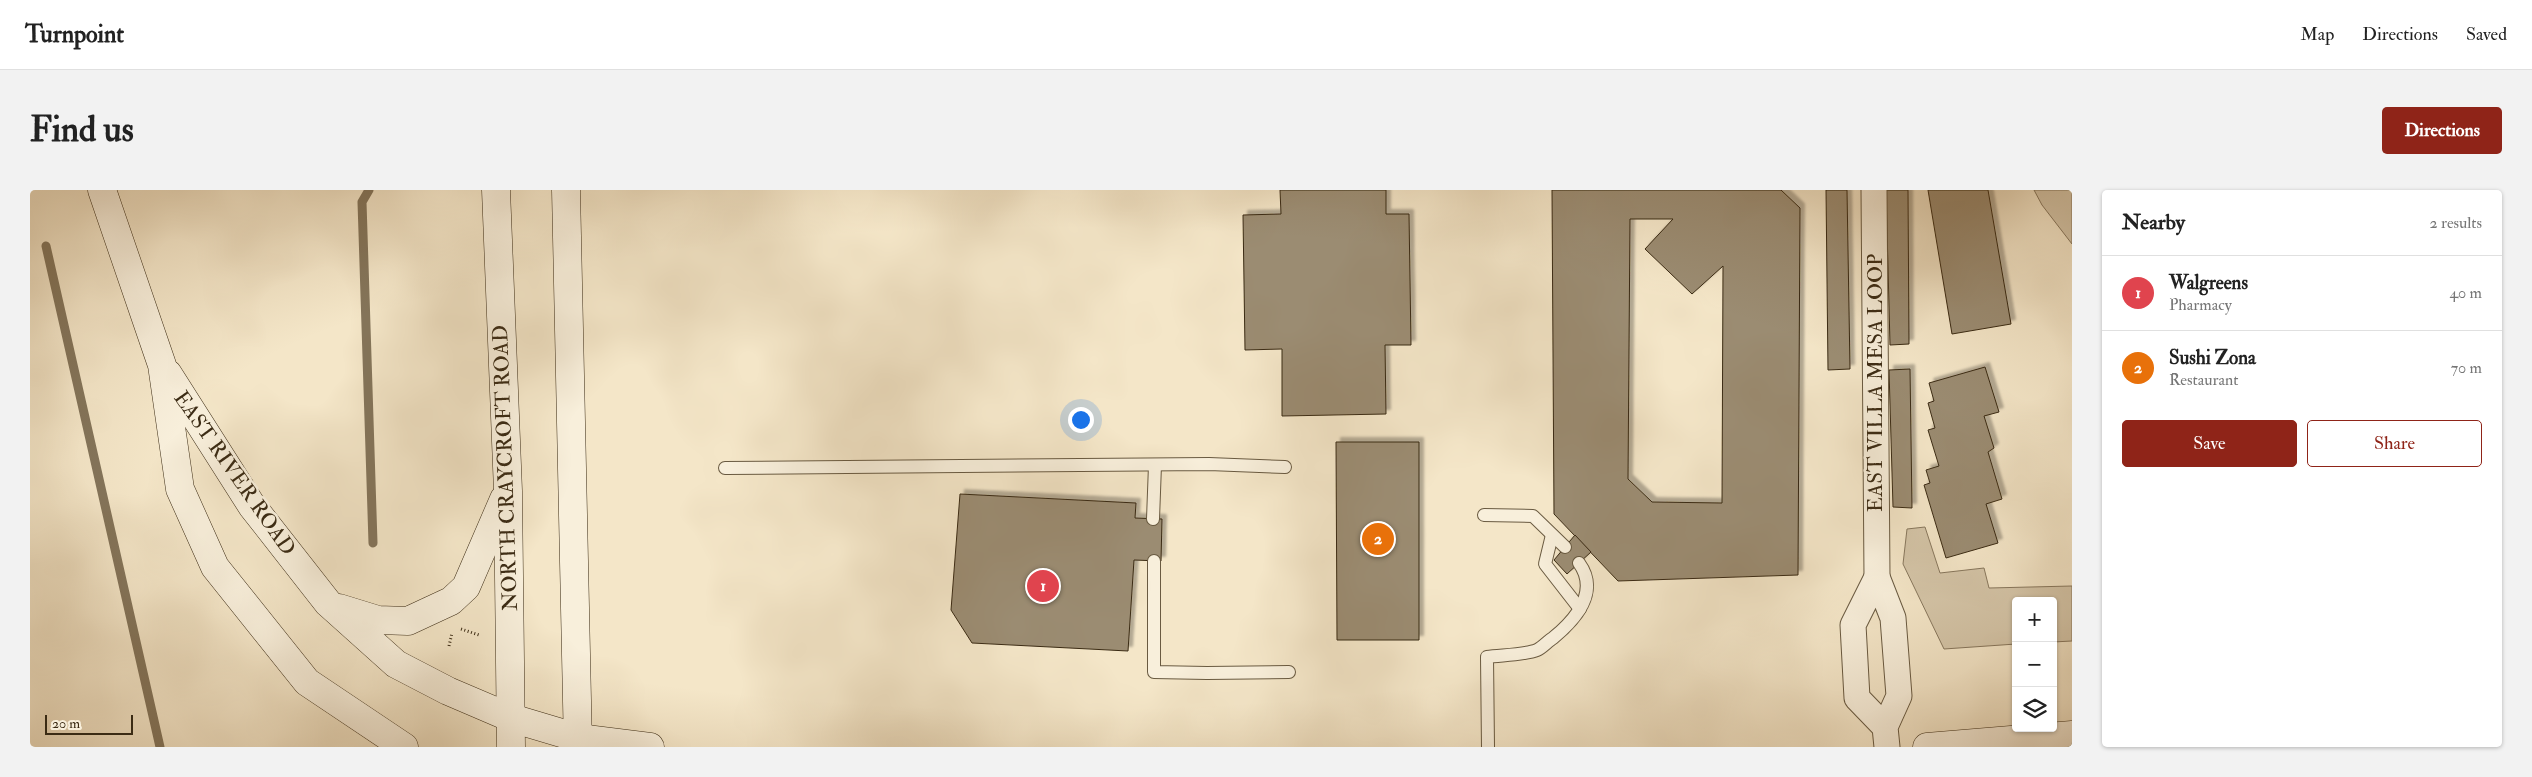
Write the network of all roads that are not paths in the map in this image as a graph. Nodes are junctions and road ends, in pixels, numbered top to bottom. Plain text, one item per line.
1 (102, 190) edge
2 (496, 190) edge
3 (566, 190) edge
4 (1874, 190) edge
5 (162, 366) junction
6 (1155, 465) junction
7 (1285, 467) dead end
8 (726, 468) dead end
9 (508, 491) junction
10 (1484, 515) dead end
11 (1153, 519) dead end
12 (1552, 535) junction
13 (1565, 548) dead end
14 (1154, 562) dead end
15 (1579, 563) dead end
16 (1877, 577) junction
17 (328, 603) junction
18 (1580, 609) junction
19 (1289, 672) dead end
20 (511, 718) junction
21 (2072, 735) edge
22 (1886, 737) edge
23 (578, 742) edge
24 (404, 747) edge
25 (511, 747) edge
26 (650, 747) edge
27 (1488, 747) edge
28 (1927, 747) edge

1 - 5 street, EAST RIVER ROAD
2 - 9 street, NORTH CRAYCROFT ROAD
3 - 23 street
4 - 16 street, EAST VILLA MESA LOOP
5 - 17 street, EAST RIVER ROAD
5 - 24 street, EAST RIVER ROAD
6 - 7 lane
6 - 8 lane
6 - 11 lane
9 - 17 street
9 - 20 street, NORTH CRAYCROFT ROAD
10 - 12 lane
12 - 13 lane
12 - 18 lane
14 - 19 lane
15 - 18 lane
16 - 22 street
16 - 22 street
17 - 20 street, EAST RIVER ROAD
18 - 27 lane
20 - 23 street, EAST RIVER ROAD
20 - 25 street, NORTH CRAYCROFT ROAD
21 - 28 street
23 - 26 street, EAST RIVER ROAD

